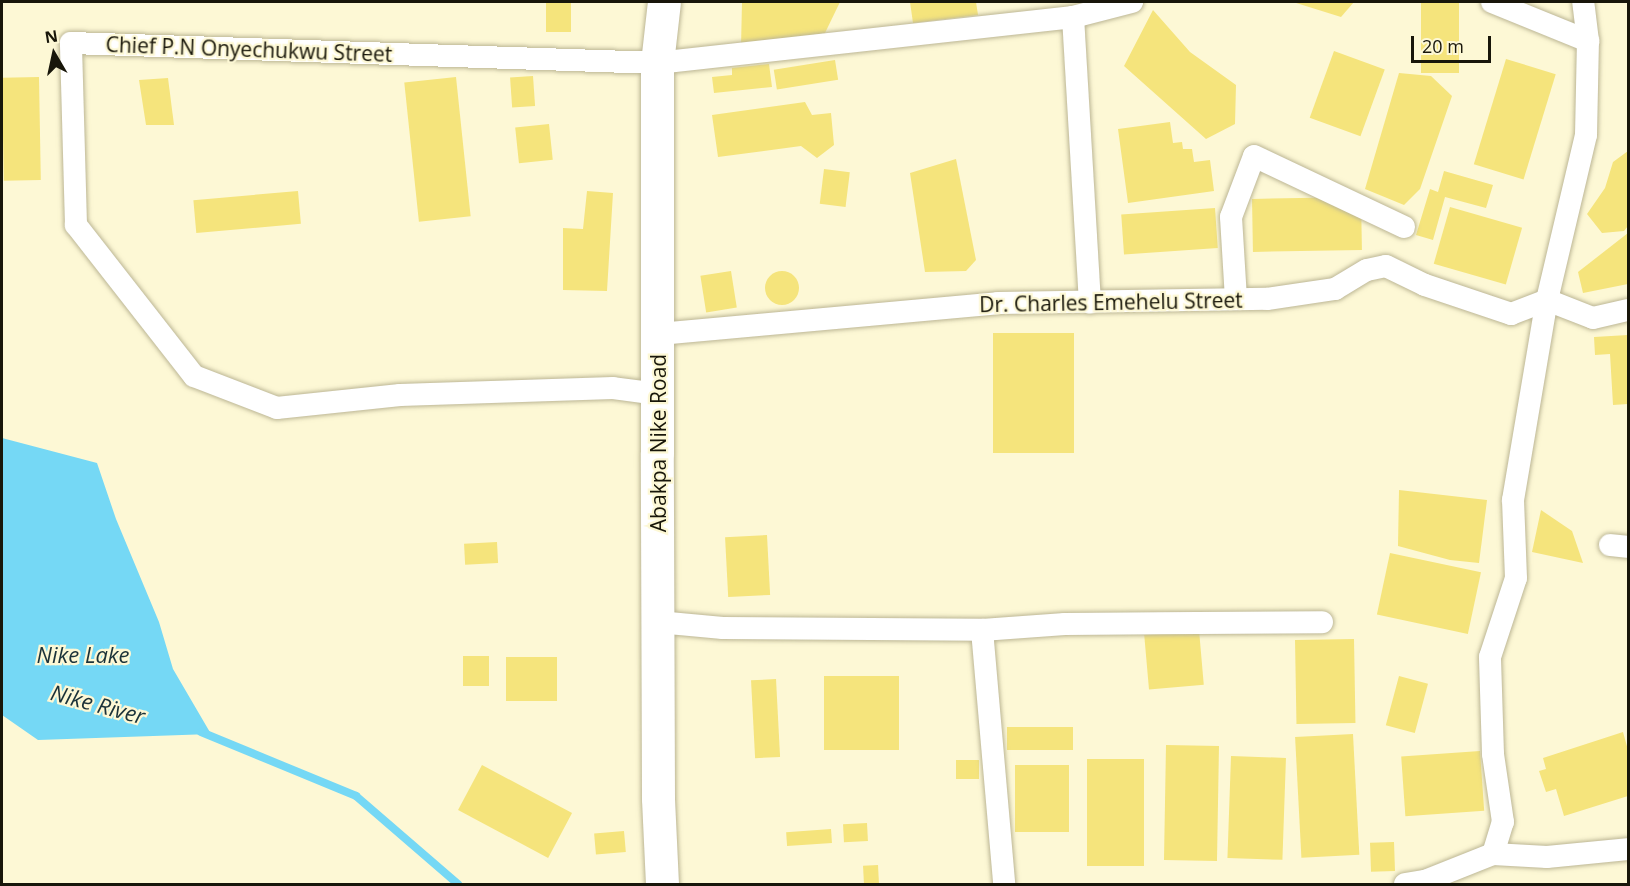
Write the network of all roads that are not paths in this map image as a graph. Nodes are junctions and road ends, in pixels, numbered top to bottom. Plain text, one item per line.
1 (664, 2) edge
2 (1132, 2) edge
3 (1492, 2) edge
4 (1583, 2) edge
5 (1073, 17) junction
6 (1587, 42) junction
7 (657, 63) junction
8 (1404, 227) dead end
9 (1236, 299) junction
10 (1547, 300) junction
11 (1090, 302) junction
12 (1629, 310) edge
13 (658, 334) junction
14 (658, 394) junction
15 (658, 622) junction
16 (1322, 622) dead end
17 (982, 630) junction
18 (1629, 849) edge
19 (1493, 854) junction
20 (662, 885) edge
21 (1004, 885) edge
22 (1405, 885) edge

1 - 7 main road, Abakpa Nike Road
2 - 5 street, Chief P.N Onyechukwu Street
3 - 6 street
4 - 6 street
5 - 7 street, Chief P.N Onyechukwu Street
5 - 11 street
6 - 10 street
7 - 13 main road, Abakpa Nike Road
7 - 14 street, Chief P.N Onyechukwu Street
8 - 9 street
9 - 10 street, Dr. Charles Emehelu Street
9 - 11 street, Dr. Charles Emehelu Street
10 - 12 street
10 - 19 street
11 - 13 street, Dr. Charles Emehelu Street
13 - 14 main road, Abakpa Nike Road
14 - 15 main road, Abakpa Nike Road
15 - 17 street
15 - 20 main road, Abakpa Nike Road
16 - 17 street
17 - 21 street
18 - 19 street
19 - 22 street

